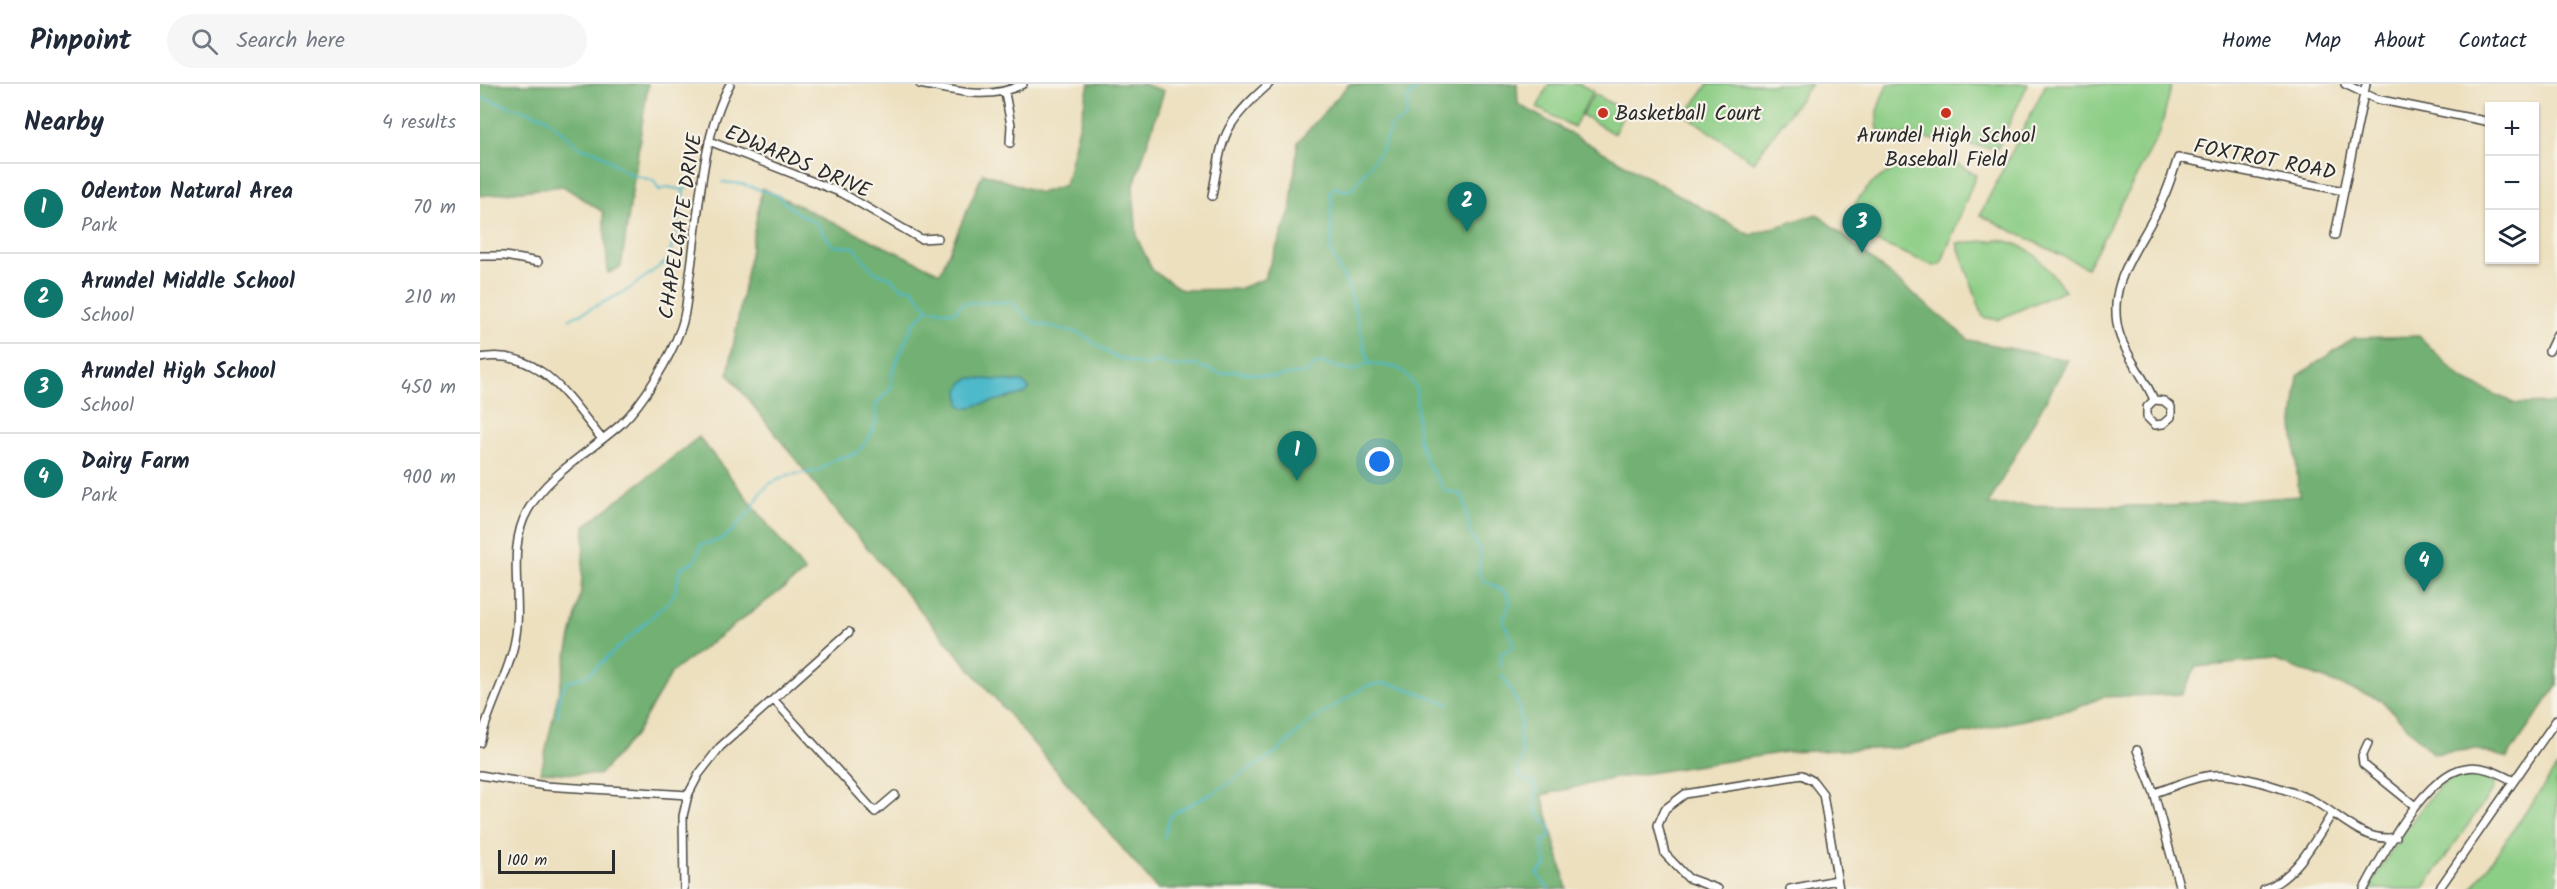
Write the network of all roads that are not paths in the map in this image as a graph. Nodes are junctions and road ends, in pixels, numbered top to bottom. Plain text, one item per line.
1 (730, 84) edge
2 (920, 84) edge
3 (1023, 84) edge
4 (1269, 84) edge
5 (2345, 84) edge
6 (2366, 84) edge
7 (1005, 93) junction
8 (2364, 93) junction
9 (2485, 121) edge
10 (710, 141) junction
11 (1010, 144) dead end
12 (2344, 191) junction
13 (1212, 196) dead end
14 (2335, 235) dead end
15 (938, 238) dead end
16 (480, 256) edge
17 (538, 262) dead end
18 (2557, 334) edge
19 (2549, 351) dead end
20 (480, 358) edge
21 (2154, 400) dead end
22 (602, 439) junction
23 (849, 632) dead end
24 (774, 700) junction
25 (2557, 719) edge
26 (480, 743) edge
27 (2368, 743) dead end
28 (2137, 750) dead end
29 (480, 775) edge
30 (2514, 781) junction
31 (2154, 793) junction
32 (688, 795) junction
33 (895, 795) dead end
34 (2415, 806) junction
35 (2332, 814) junction
36 (2396, 837) junction
37 (1837, 880) junction
38 (684, 889) edge
39 (1718, 889) edge
40 (1790, 889) edge
41 (1839, 889) edge
42 (2180, 889) edge
43 (2264, 889) edge
44 (2364, 889) edge
45 (2439, 889) edge

1 - 10 street, CHAPELGATE DRIVE
2 - 7 street
3 - 7 street
4 - 13 street
5 - 8 street
6 - 8 street
7 - 11 street
8 - 9 street
8 - 12 street
10 - 15 street, EDWARDS DRIVE
10 - 22 street, CHAPELGATE DRIVE
12 - 14 street
12 - 21 street, FOXTROT ROAD
16 - 17 street
18 - 19 street
20 - 22 street
22 - 26 street, CHAPELGATE DRIVE
23 - 24 street
24 - 32 street
24 - 33 street
25 - 30 street
27 - 34 street
28 - 31 street
29 - 32 street
30 - 34 street
30 - 45 street
31 - 35 street
31 - 42 street
32 - 38 street
34 - 36 street
35 - 36 street
35 - 43 street
36 - 44 street
37 - 39 street
37 - 40 street
37 - 41 street

